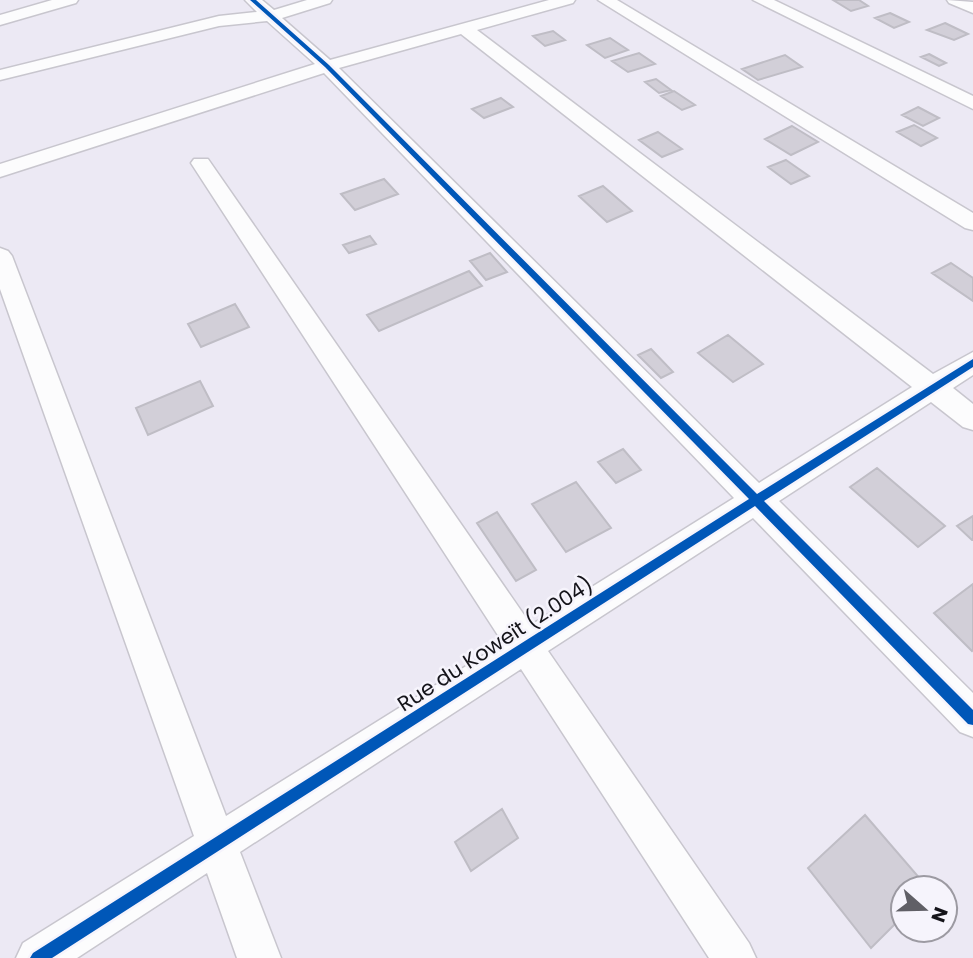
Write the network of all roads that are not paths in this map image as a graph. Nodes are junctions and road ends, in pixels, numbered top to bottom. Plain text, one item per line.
1 (70, 0) edge
2 (324, 0) edge
3 (567, 0) edge
4 (606, 0) edge
5 (761, 0) edge
6 (955, 0) edge
7 (262, 8) edge
8 (973, 8) edge
9 (0, 20) edge
10 (465, 29) junction
11 (327, 66) junction
12 (0, 75) edge
13 (973, 103) edge
14 (201, 163) dead end
15 (0, 171) edge
16 (973, 223) edge
17 (0, 256) edge
18 (973, 362) edge
19 (932, 388) junction
20 (973, 419) edge
21 (756, 500) junction
22 (525, 647) junction
23 (973, 719) edge
24 (217, 844) junction
25 (38, 958) edge
26 (259, 958) edge
27 (734, 958) edge

1 - 9 street
2 - 7 street
3 - 10 street
4 - 16 street
5 - 13 street
6 - 8 street
7 - 11 street
7 - 12 street
10 - 11 street
10 - 19 street
11 - 15 street
11 - 21 street
14 - 22 street
17 - 24 street
18 - 19 street, Rue du Koweït (2.004)
19 - 20 street
19 - 21 street, Rue du Koweït (2.004)
21 - 22 street, Rue du Koweït (2.004)
21 - 23 street
22 - 24 street, Rue du Koweït (2.004)
22 - 27 street
24 - 25 street, Rue du Koweït (2.004)
24 - 26 street

